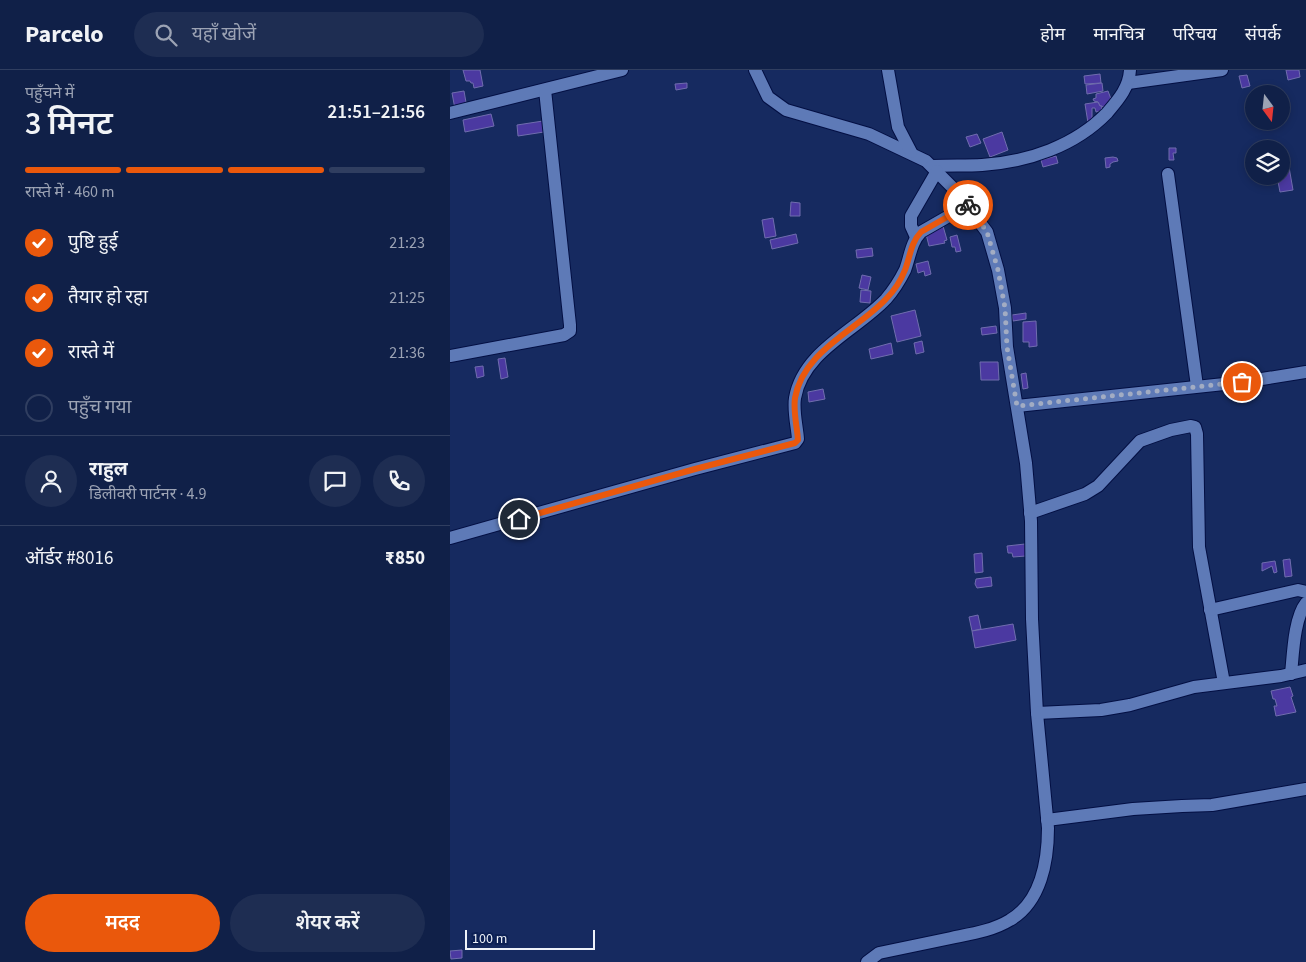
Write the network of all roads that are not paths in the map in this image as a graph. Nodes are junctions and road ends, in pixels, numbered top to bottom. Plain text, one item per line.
1 (622, 70) edge
2 (754, 70) edge
3 (888, 70) edge
4 (1130, 70) edge
5 (1222, 70) edge
6 (1128, 83) junction
7 (545, 90) junction
8 (450, 113) edge
9 (911, 152) junction
10 (935, 169) junction
11 (1168, 174) dead end
12 (968, 205) junction
13 (916, 237) junction
14 (450, 356) edge
15 (1306, 372) edge
16 (1198, 386) junction
17 (1017, 406) junction
18 (1030, 512) junction
19 (450, 538) edge
20 (1306, 592) edge
21 (1306, 603) edge
22 (1210, 610) junction
23 (1306, 670) edge
24 (1291, 674) junction
25 (1224, 683) junction
26 (1037, 714) junction
27 (1306, 789) edge
28 (1048, 820) junction
29 (866, 962) edge

1 - 7 street
2 - 9 street
3 - 9 street
4 - 6 street
5 - 6 street
6 - 10 street
7 - 8 street
7 - 14 street
9 - 10 street
10 - 12 street
10 - 13 street
11 - 16 street
12 - 13 street
12 - 17 street
13 - 19 street
15 - 16 street
16 - 17 street
17 - 18 street
18 - 22 street
18 - 26 street
20 - 22 street
21 - 24 street
22 - 25 street
23 - 24 street
24 - 25 street
25 - 26 street
26 - 28 street
27 - 28 street
28 - 29 street

